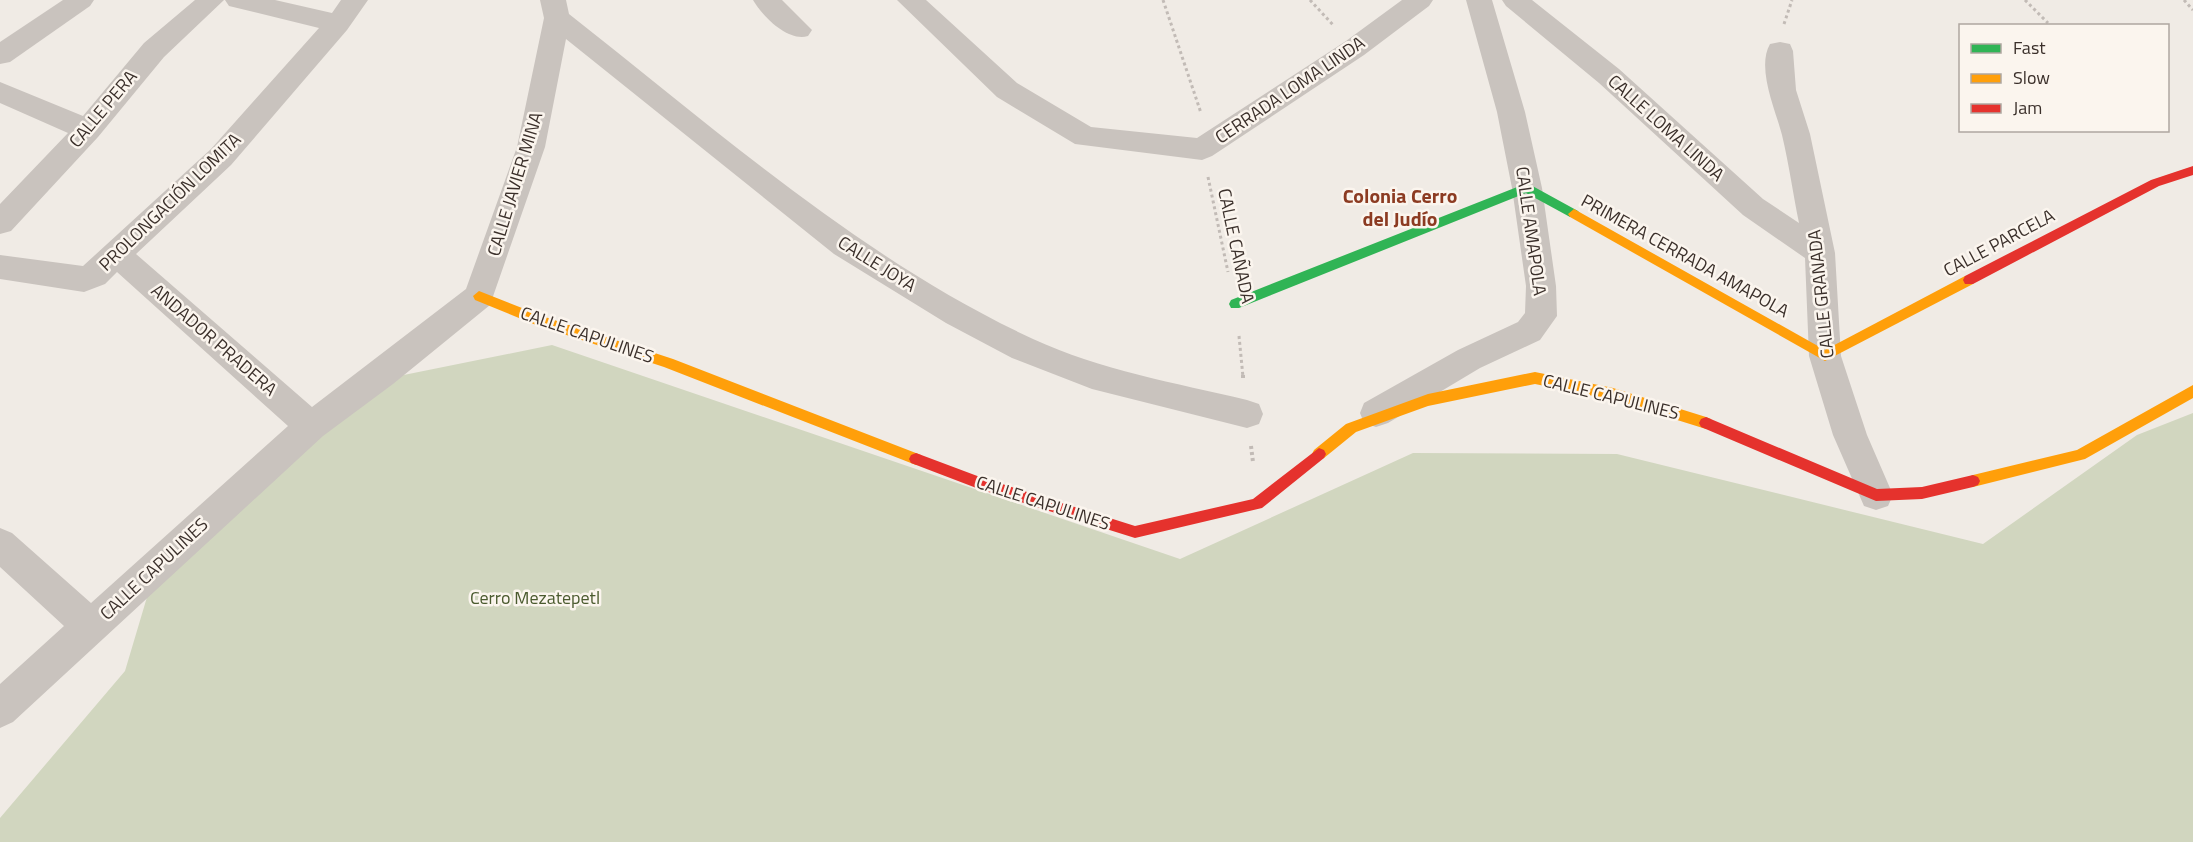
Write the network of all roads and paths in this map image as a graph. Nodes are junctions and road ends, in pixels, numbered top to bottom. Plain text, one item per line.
1 (81, 0) edge
2 (211, 0) edge
3 (238, 0) edge
4 (355, 0) edge
5 (766, 0) edge
6 (910, 0) edge
7 (1163, 0) edge
8 (1420, 0) edge
9 (1479, 0) edge
10 (1515, 0) edge
11 (1792, 0) edge
12 (2025, 0) edge
13 (2184, 0) edge
14 (555, 9) edge
15 (2193, 10) edge
16 (1786, 12) dead end
17 (2048, 22) dead end
18 (338, 24) junction
19 (799, 30) dead end
20 (1780, 51) dead end
21 (0, 55) edge
22 (0, 92) edge
23 (88, 130) junction
24 (1202, 149) junction
25 (2193, 170) edge
26 (1527, 188) junction
27 (0, 223) edge
28 (1820, 253) junction
29 (116, 254) junction
30 (0, 267) edge
31 (479, 296) junction
32 (1235, 304) junction
33 (1825, 356) junction
34 (2193, 391) edge
35 (1247, 414) junction
36 (311, 426) junction
37 (1351, 428) junction
38 (1876, 495) junction
39 (1257, 504) junction
40 (0, 544) edge
41 (92, 627) junction
42 (0, 709) edge

1 - 21 street
2 - 23 street, CALLE PERA
3 - 18 street
4 - 18 street, PROLONGACIÓN LOMITA
5 - 19 street
6 - 24 street, CERRADA LOMA LINDA
7 - 24 path, CALLE CAÑADA
8 - 24 street, CERRADA LOMA LINDA
9 - 26 street, CALLE AMAPOLA
10 - 28 street, CALLE LOMA LINDA
11 - 16 path
12 - 17 path
13 - 15 path
14 - 31 street, CALLE JAVIER MINA
14 - 35 street, CALLE JOYA
18 - 29 street, PROLONGACIÓN LOMITA
20 - 28 street, CALLE GRANADA
22 - 23 street
23 - 27 street, CALLE PERA
24 - 32 path, CALLE CAÑADA
25 - 33 street, CALLE PARCELA
26 - 32 street
26 - 33 street, PRIMERA CERRADA AMAPOLA
26 - 37 street, CALLE AMAPOLA
28 - 33 street, CALLE GRANADA
29 - 30 street, PROLONGACIÓN LOMITA
29 - 36 street, ANDADOR PRADERA
31 - 36 street, CALLE CAPULINES
31 - 39 street, CALLE CAPULINES
32 - 35 path, CALLE CAÑADA
33 - 38 street, CALLE GRANADA
34 - 38 street, CALLE CAPULINES
35 - 39 path, CALLE CAÑADA
36 - 41 street, CALLE CAPULINES
37 - 38 street, CALLE CAPULINES
37 - 39 street, CALLE CAPULINES
40 - 41 street
41 - 42 street, CALLE CAPULINES

